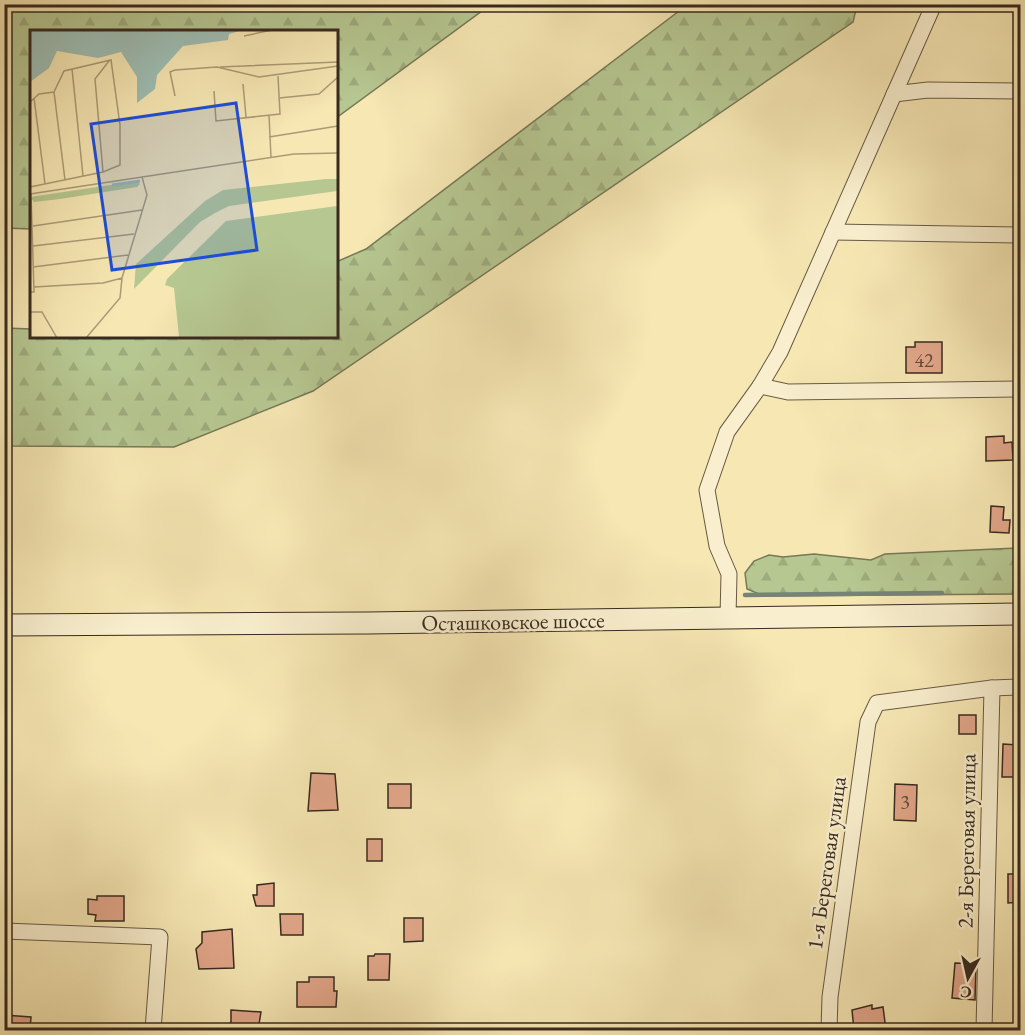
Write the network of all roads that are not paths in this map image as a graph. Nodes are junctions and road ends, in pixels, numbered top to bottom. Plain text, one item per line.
1 (934, 4) edge
2 (1020, 91) edge
3 (894, 94) junction
4 (833, 232) junction
5 (1020, 235) edge
6 (760, 386) junction
7 (1020, 389) edge
8 (1020, 614) edge
9 (728, 617) junction
10 (4, 625) edge
11 (1020, 687) edge
12 (992, 688) junction
13 (4, 931) edge
14 (153, 1030) edge
15 (829, 1030) edge
16 (984, 1030) edge

1 - 3 street
2 - 3 street
3 - 4 street
4 - 5 street
4 - 6 street
6 - 7 street
6 - 9 street
8 - 9 main road, Осташковское шоссе
9 - 10 main road, Осташковское шоссе
11 - 12 street
12 - 15 street, 1-я Береговая улица
12 - 16 street, 2-я Береговая улица
13 - 14 street

